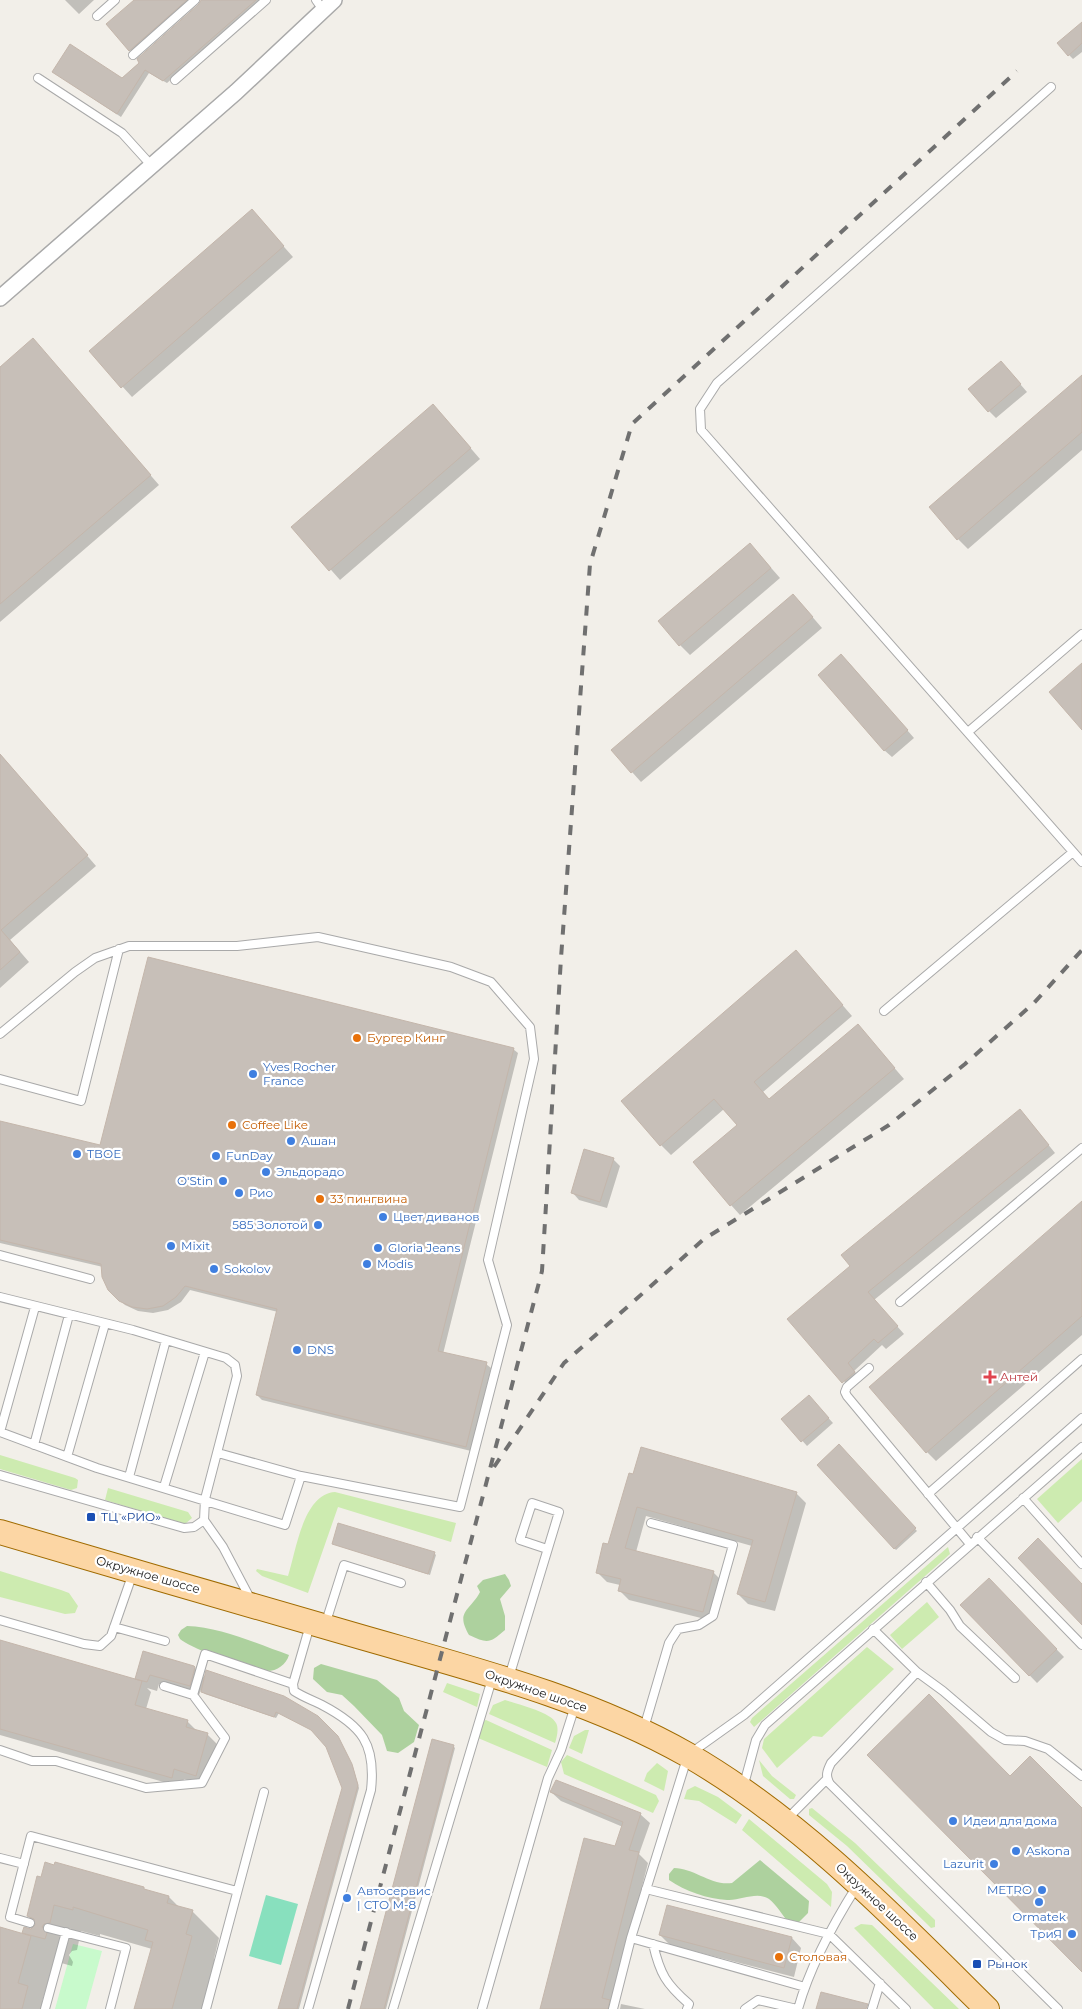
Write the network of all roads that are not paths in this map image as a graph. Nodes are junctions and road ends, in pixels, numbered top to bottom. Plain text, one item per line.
1 (115, 0) edge
2 (195, 0) edge
3 (266, 0) edge
4 (324, 3) edge
5 (97, 16) dead end
6 (133, 55) dead end
7 (38, 78) dead end
8 (175, 80) dead end
9 (1051, 87) dead end
10 (151, 165) junction
11 (0, 298) edge
12 (1082, 634) edge
13 (968, 732) junction
14 (1074, 852) junction
15 (1082, 862) edge
16 (119, 949) junction
17 (884, 1011) dead end
18 (0, 1034) edge
19 (0, 1079) edge
20 (1082, 1148) edge
21 (0, 1255) edge
22 (90, 1279) dead end
23 (0, 1297) edge
24 (900, 1302) dead end
25 (35, 1307) junction
26 (69, 1315) junction
27 (105, 1324) junction
28 (166, 1340) junction
29 (204, 1352) junction
30 (1082, 1359) edge
31 (869, 1368) dead end
32 (1082, 1418) edge
33 (0, 1432) edge
34 (34, 1445) junction
35 (1082, 1447) edge
36 (218, 1453) junction
37 (67, 1457) junction
38 (0, 1475) edge
39 (301, 1476) junction
40 (129, 1477) junction
41 (164, 1487) junction
42 (928, 1494) junction
43 (1023, 1498) junction
44 (205, 1499) junction
45 (204, 1520) junction
46 (652, 1523) dead end
47 (956, 1528) junction
48 (0, 1532) edge
49 (977, 1537) junction
50 (970, 1544) junction
51 (548, 1549) junction
52 (1082, 1564) edge
53 (134, 1571) junction
54 (926, 1582) junction
55 (401, 1584) dead end
56 (254, 1607) junction
57 (0, 1620) edge
58 (317, 1625) junction
59 (114, 1627) junction
60 (873, 1629) junction
61 (165, 1640) dead end
62 (1082, 1645) edge
63 (917, 1672) junction
64 (1015, 1678) dead end
65 (500, 1679) junction
66 (293, 1684) junction
67 (164, 1686) dead end
68 (192, 1695) junction
69 (575, 1704) junction
70 (643, 1733) junction
71 (0, 1750) edge
72 (688, 1755) junction
73 (1082, 1776) edge
74 (827, 1779) junction
75 (743, 1790) junction
76 (264, 1792) dead end
77 (786, 1821) junction
78 (0, 1858) edge
79 (24, 1864) junction
80 (858, 1884) junction
81 (646, 1889) junction
82 (237, 1891) junction
83 (30, 1923) dead end
84 (48, 1928) dead end
85 (66, 1932) junction
86 (829, 1934) junction
87 (631, 1938) junction
88 (653, 1944) junction
89 (880, 1983) junction
90 (805, 1987) junction
91 (45, 2009) edge
92 (110, 2009) edge
93 (206, 2009) edge
94 (308, 2009) edge
95 (393, 2009) edge
96 (482, 2009) edge
97 (613, 2009) edge
98 (688, 2009) edge
99 (745, 2009) edge
100 (797, 2009) edge
101 (872, 2009) edge
102 (906, 2009) edge
103 (987, 2009) edge
104 (1058, 2009) edge

1 - 5 lane
2 - 6 lane
3 - 8 lane
4 - 10 street
7 - 10 lane
9 - 13 lane
10 - 11 street
12 - 13 lane
13 - 14 lane
14 - 15 lane
14 - 17 lane
16 - 18 lane
16 - 19 lane
16 - 39 lane
20 - 24 lane
21 - 22 lane
23 - 25 lane
25 - 26 lane
25 - 33 lane
26 - 27 lane
26 - 34 lane
27 - 28 lane
27 - 37 lane
28 - 29 lane
28 - 40 lane
29 - 36 lane
29 - 41 lane
30 - 42 lane
31 - 42 lane
32 - 47 lane
33 - 34 lane
34 - 37 lane
35 - 43 lane
36 - 39 lane
36 - 44 lane
37 - 40 lane
38 - 45 lane
39 - 44 lane
40 - 41 lane
41 - 44 lane
42 - 47 lane
43 - 49 lane
43 - 52 lane
44 - 45 lane
45 - 56 lane
46 - 70 lane
47 - 50 lane
47 - 72 lane
48 - 53 main road, Окружное шоссе
49 - 50 lane
49 - 62 lane
50 - 54 lane
51 - 51 lane
51 - 65 lane
53 - 56 main road, Окружное шоссе
53 - 59 lane
54 - 60 lane
54 - 64 lane
55 - 58 lane
56 - 58 main road, Окружное шоссе
57 - 59 lane
58 - 65 main road, Окружное шоссе
58 - 66 lane
59 - 61 lane
60 - 63 lane
60 - 75 lane
63 - 73 lane
63 - 74 lane
65 - 69 main road, Окружное шоссе
65 - 95 lane
66 - 68 lane
66 - 94 lane
67 - 68 lane
68 - 71 lane
69 - 70 main road, Окружное шоссе
69 - 96 lane
70 - 72 main road, Окружное шоссе
72 - 75 main road, Окружное шоссе
72 - 81 lane
74 - 77 lane
74 - 104 lane
75 - 77 main road, Окружное шоссе
76 - 82 lane
77 - 80 main road, Окружное шоссе
78 - 79 lane
79 - 82 lane
79 - 83 lane
80 - 86 lane
80 - 103 main road, Окружное шоссе
81 - 86 lane
81 - 87 lane
82 - 93 lane
84 - 85 lane
85 - 91 lane
85 - 92 lane
86 - 89 lane
86 - 90 lane
87 - 88 lane
87 - 97 lane
88 - 90 lane
88 - 98 lane
89 - 101 lane
89 - 102 lane
90 - 100 lane
99 - 100 lane

